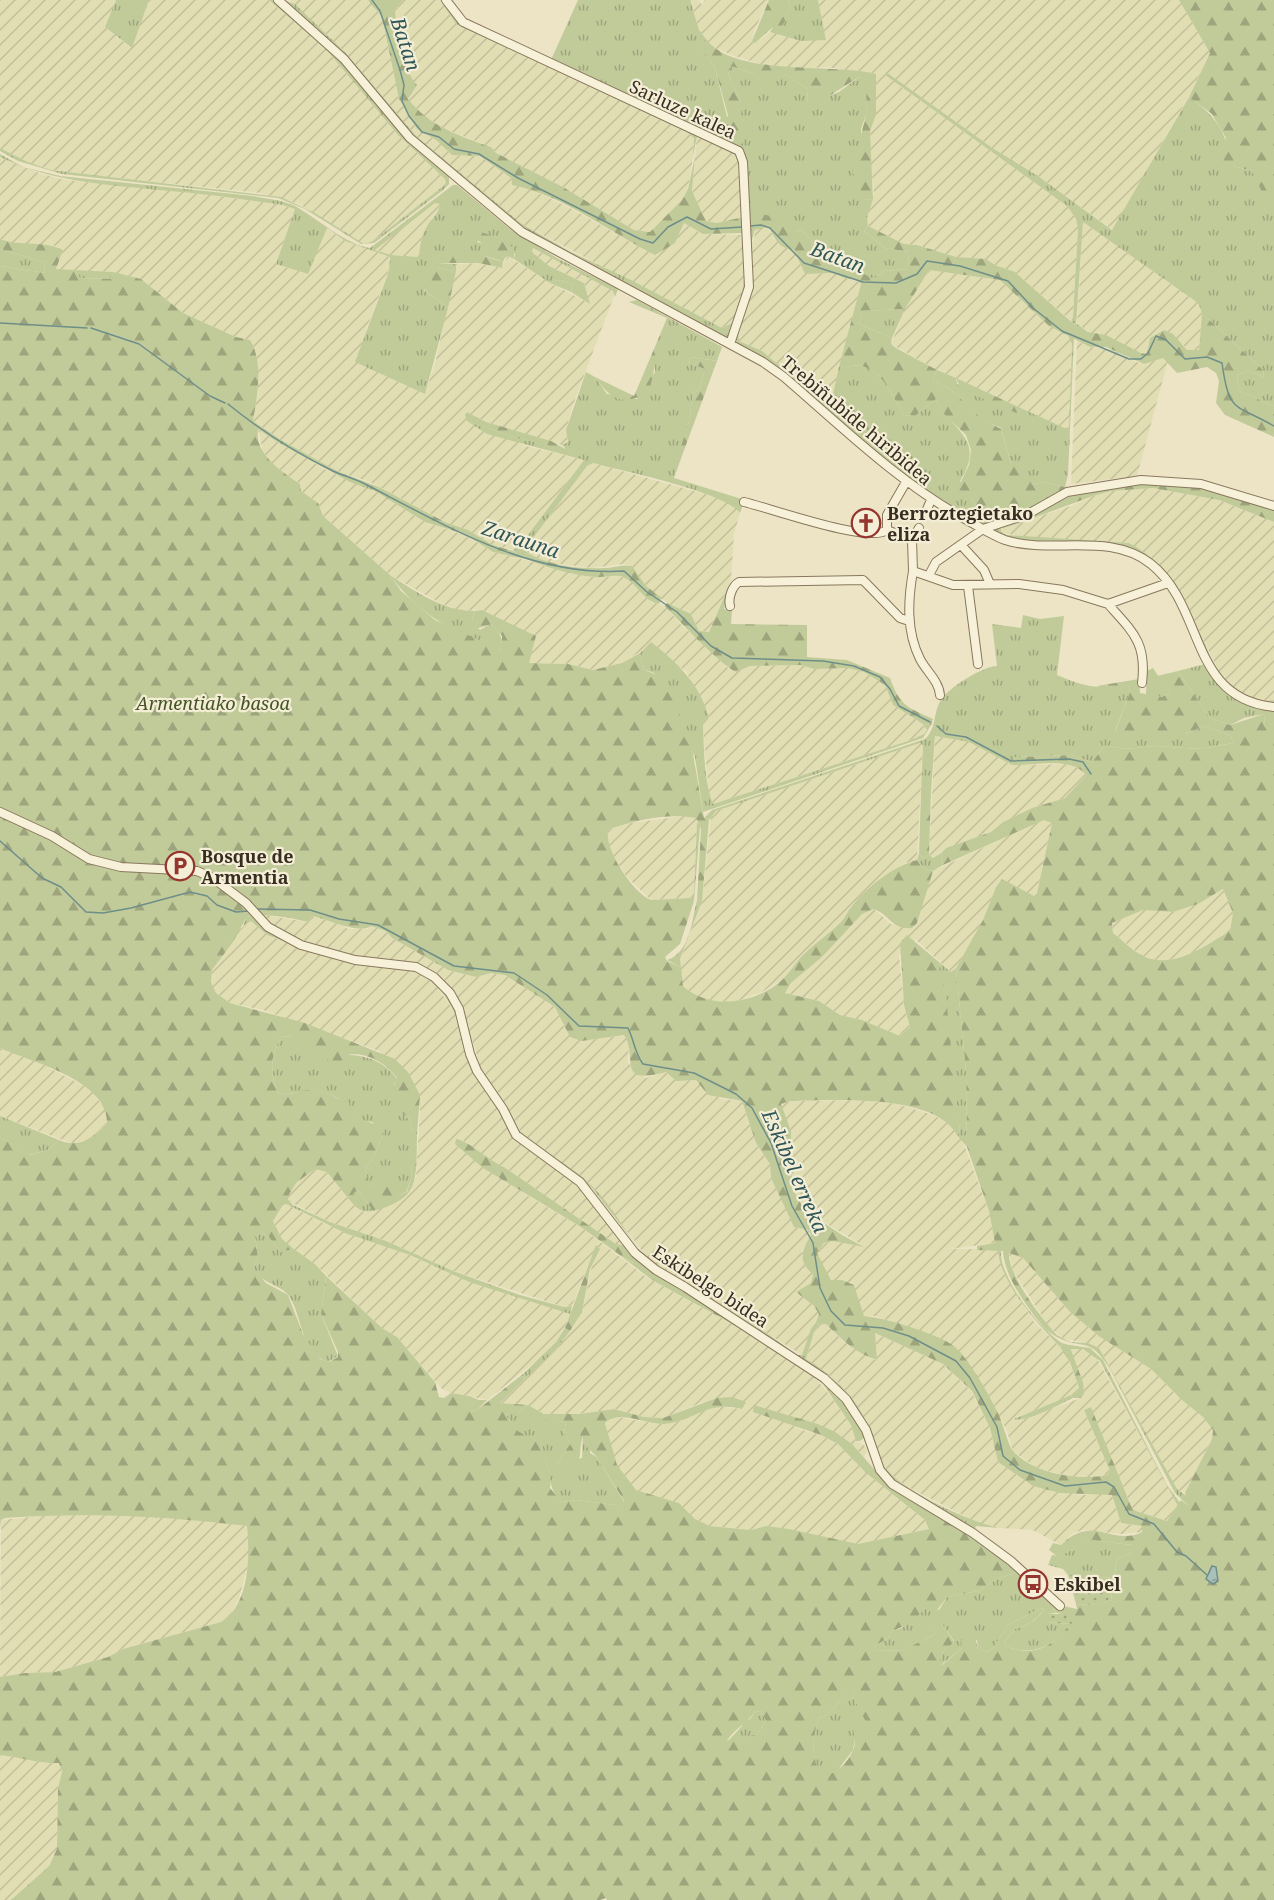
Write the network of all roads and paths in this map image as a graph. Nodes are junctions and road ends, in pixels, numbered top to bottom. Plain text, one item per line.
1 (278, 0) edge
2 (446, 0) edge
3 (730, 344) junction
4 (906, 482) junction
5 (931, 500) junction
6 (744, 502) dead end
7 (1274, 506) edge
8 (927, 509) dead end
9 (919, 528) dead end
10 (983, 529) junction
11 (887, 530) junction
12 (912, 540) junction
13 (962, 546) junction
14 (913, 571) junction
15 (929, 575) junction
16 (1168, 583) junction
17 (990, 584) junction
18 (968, 586) junction
19 (1108, 604) junction
20 (730, 606) dead end
21 (909, 621) junction
22 (978, 664) dead end
23 (1142, 683) dead end
24 (940, 695) dead end
25 (1274, 707) edge
26 (0, 812) edge
27 (1060, 1606) dead end

1 - 3 street, Trebiñubide hiribidea
2 - 3 street, Sarluze kalea
3 - 4 street, Trebiñubide hiribidea
4 - 5 street, Trebiñubide hiribidea
4 - 11 street
5 - 8 street
5 - 10 street, Trebiñubide hiribidea
6 - 11 street
7 - 10 street
9 - 12 street
10 - 13 street
10 - 16 street, Trebiñubide hiribidea
11 - 12 street
12 - 14 street
13 - 15 street
13 - 17 street
14 - 15 street
14 - 21 street
15 - 18 street
16 - 19 street
16 - 25 street, Trebiñubide hiribidea
17 - 18 street
17 - 19 street
18 - 22 street
19 - 23 street
20 - 21 street
21 - 24 street
26 - 27 street, Eskibelgo bidea

